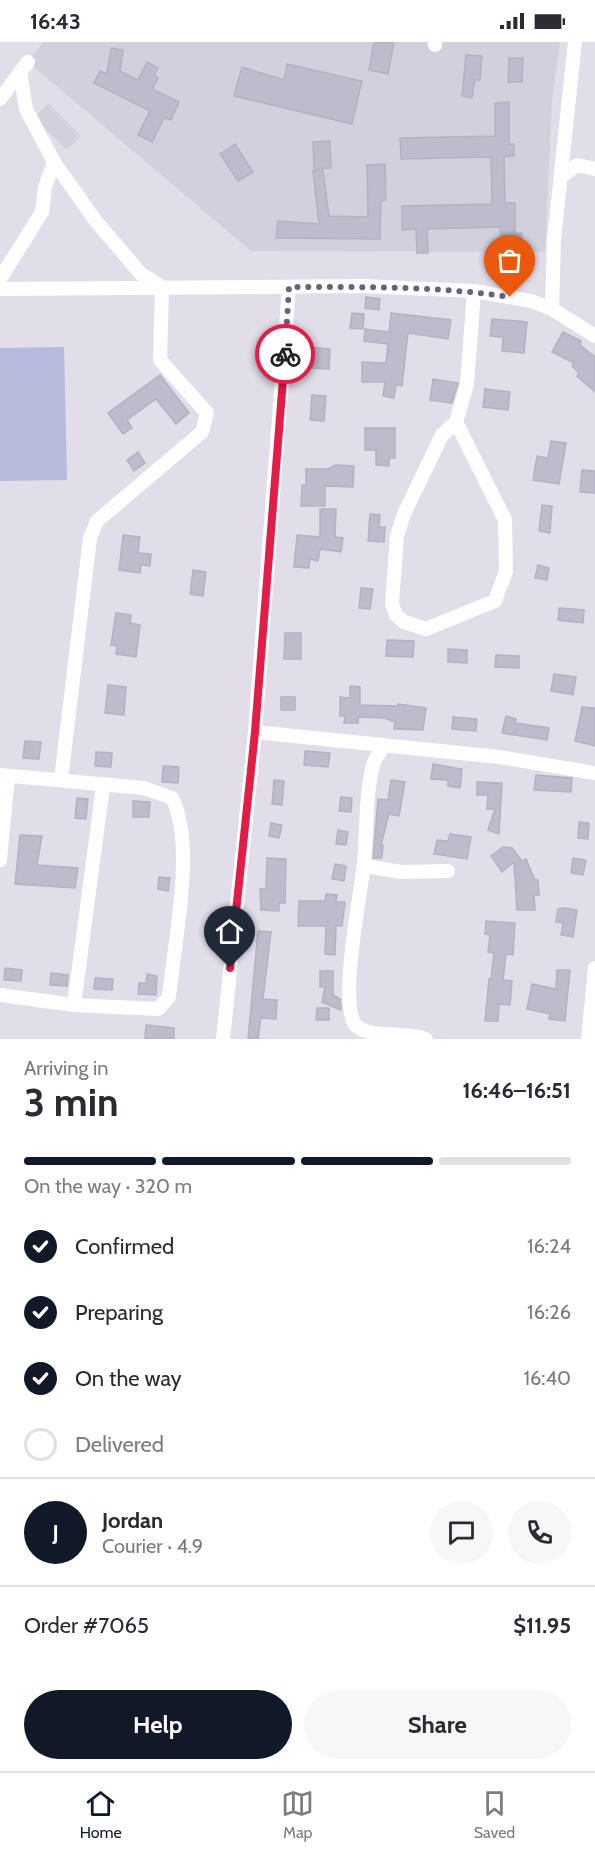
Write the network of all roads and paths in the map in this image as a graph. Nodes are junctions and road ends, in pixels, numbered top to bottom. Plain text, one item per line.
1 (575, 42) edge
2 (0, 99) edge
3 (54, 162) junction
4 (595, 169) edge
5 (561, 177) junction
6 (0, 279) edge
7 (162, 287) junction
8 (289, 287) junction
9 (0, 289) edge
10 (474, 291) junction
11 (552, 309) junction
12 (595, 336) edge
13 (456, 422) junction
14 (255, 732) junction
15 (383, 746) junction
16 (595, 773) edge
17 (4, 775) edge
18 (61, 779) junction
19 (103, 786) junction
20 (2, 827) edge
21 (0, 860) edge
22 (363, 866) junction
23 (448, 871) dead end
24 (595, 968) edge
25 (0, 995) edge
26 (74, 1005) junction
27 (223, 1039) edge
28 (426, 1039) edge
29 (588, 1039) edge

1 - 5 street
2 - 3 street
3 - 6 street
3 - 7 street
4 - 5 street
5 - 11 street
7 - 8 street
7 - 9 street
7 - 18 street
8 - 10 street
8 - 14 street
10 - 11 street
10 - 13 street
11 - 12 street
13 - 13 street
14 - 15 street
14 - 27 street
15 - 16 street
15 - 22 street
17 - 18 street
17 - 20 street
18 - 19 street
19 - 26 street
19 - 26 street
20 - 21 street
22 - 23 street
22 - 28 street
24 - 29 street
25 - 26 street

